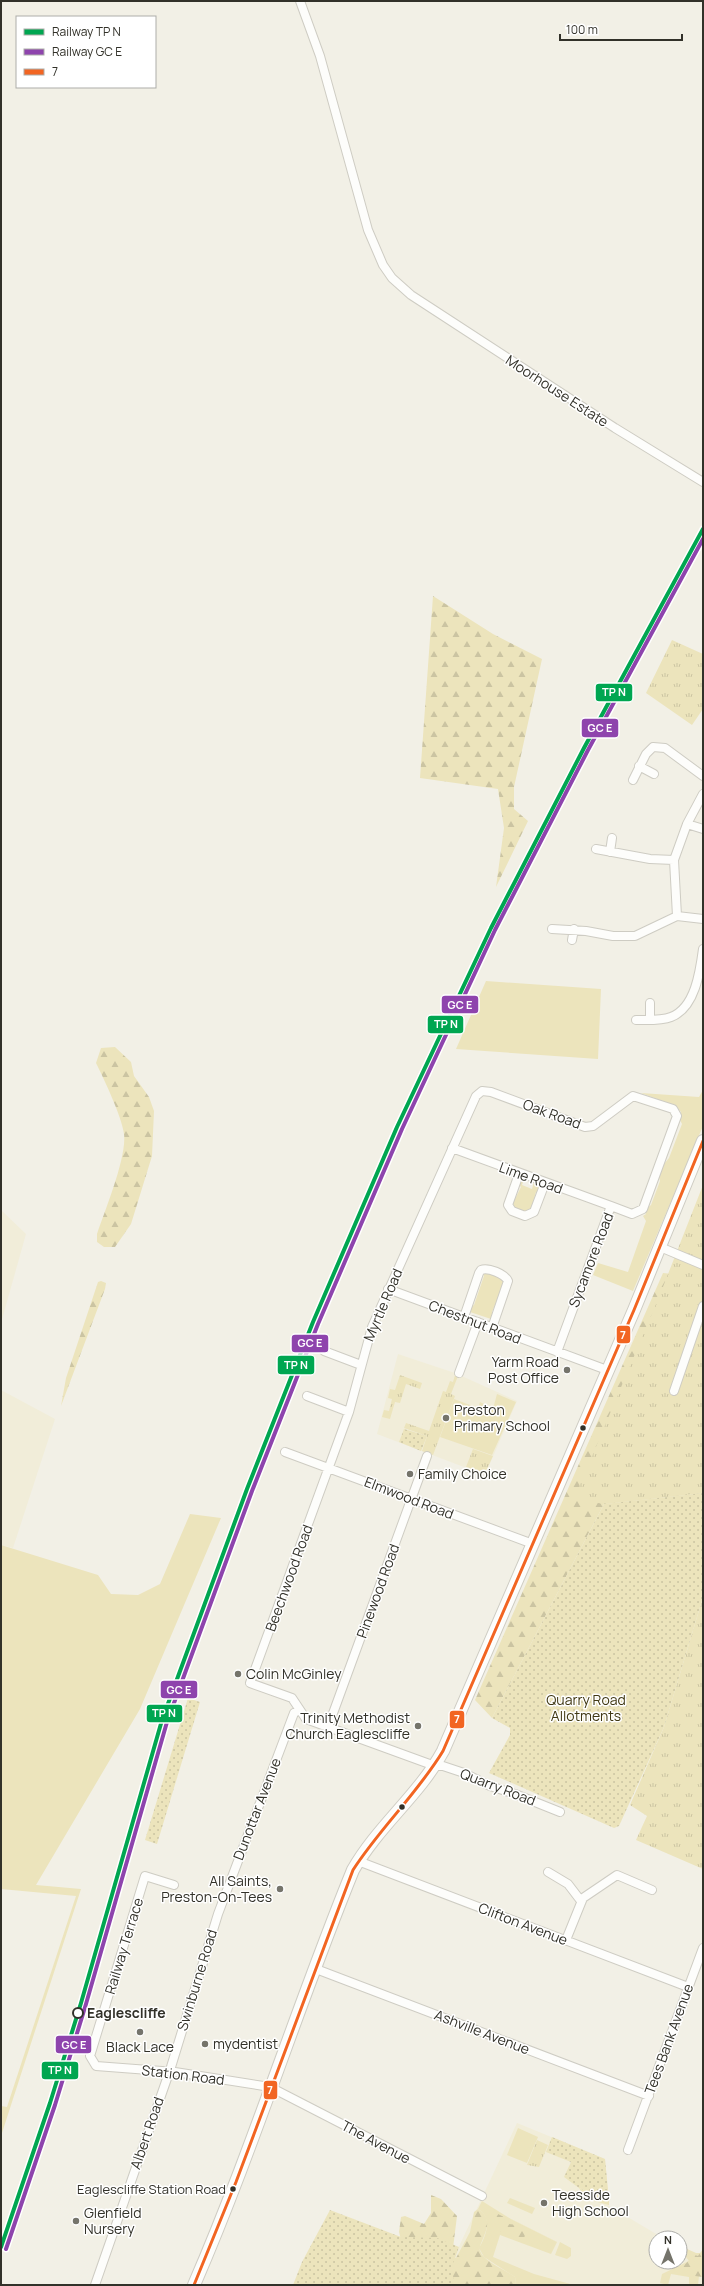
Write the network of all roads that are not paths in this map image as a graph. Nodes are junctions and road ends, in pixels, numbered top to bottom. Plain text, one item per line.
1 (300, 1) edge
2 (703, 482) edge
3 (640, 766) junction
4 (654, 774) dead end
5 (703, 776) edge
6 (633, 780) dead end
7 (703, 794) edge
8 (687, 824) junction
9 (703, 829) edge
10 (612, 838) dead end
11 (596, 849) dead end
12 (610, 852) junction
13 (674, 860) junction
14 (678, 916) junction
15 (703, 919) edge
16 (552, 929) dead end
17 (574, 929) junction
18 (572, 940) dead end
19 (703, 949) edge
20 (650, 1003) dead end
21 (636, 1020) dead end
22 (650, 1020) junction
23 (675, 1112) joint
24 (703, 1141) edge
25 (452, 1148) junction
26 (519, 1174) junction
27 (545, 1183) junction
28 (611, 1206) junction
29 (660, 1247) junction
30 (703, 1265) edge
31 (388, 1289) junction
32 (703, 1306) edge
33 (464, 1317) junction
34 (478, 1322) junction
35 (492, 1328) junction
36 (324, 1351) dead end
37 (557, 1352) junction
38 (361, 1365) junction
39 (608, 1370) junction
40 (459, 1374) dead end
41 (674, 1391) dead end
42 (307, 1396) dead end
43 (349, 1412) junction
44 (285, 1452) dead end
45 (427, 1456) dead end
46 (330, 1468) junction
47 (412, 1499) junction
48 (533, 1544) junction
49 (256, 1685) joint
50 (300, 1710) junction
51 (328, 1726) junction
52 (435, 1766) junction
53 (560, 1812) dead end
54 (358, 1861) junction
55 (548, 1872) dead end
56 (174, 1886) dead end
57 (227, 1889) joint
58 (652, 1890) dead end
59 (581, 1902) junction
60 (566, 1940) junction
61 (703, 1948) edge
62 (316, 1969) junction
63 (688, 1987) junction
64 (96, 2066) joint
65 (169, 2072) junction
66 (270, 2087) junction
67 (649, 2096) junction
68 (628, 2150) dead end
69 (482, 2196) dead end
70 (95, 2285) edge
71 (194, 2285) edge

1 - 2 street, Moorhouse Estate
3 - 4 street
3 - 5 street
3 - 6 street
7 - 8 street
8 - 9 street
8 - 13 street
10 - 12 street
11 - 12 street
12 - 13 street
13 - 14 street
14 - 15 street
14 - 17 street
16 - 17 street
17 - 18 street
19 - 22 street
20 - 22 street
21 - 22 street
23 - 25 street, Oak Road
23 - 28 street, Sycamore Road
24 - 29 main road
25 - 26 street, Lime Road
25 - 31 street, Myrtle Road
26 - 27 street, Lime Road
26 - 27 street
27 - 28 street, Lime Road
28 - 37 street, Sycamore Road
29 - 30 street
29 - 39 main road
31 - 33 street, Chestnut Road
31 - 38 street, Myrtle Road
32 - 41 street
33 - 34 street, Chestnut Road
33 - 35 street
34 - 35 street, Chestnut Road
34 - 40 street
35 - 37 street, Chestnut Road
36 - 38 street
37 - 39 street, Chestnut Road
38 - 43 street, Myrtle Road
39 - 48 main road
42 - 43 street
43 - 46 street, Myrtle Road
44 - 46 street, Elmwood Road
45 - 47 street, Pinewood Road
46 - 47 street, Elmwood Road
46 - 49 street, Beechwood Road
47 - 48 street, Elmwood Road
47 - 51 street, Pinewood Road
48 - 52 main road
49 - 50 street, Quarry Road
50 - 51 street, Quarry Road
50 - 57 street, Dunottar Avenue
51 - 52 street, Quarry Road
52 - 53 street, Quarry Road
52 - 54 main road
54 - 60 street, Clifton Avenue
54 - 62 main road
55 - 59 street
56 - 64 street, Railway Terrace
57 - 65 street, Swinburne Road
58 - 59 street
59 - 60 street
60 - 63 street, Clifton Avenue
61 - 63 street, Tees Bank Avenue
62 - 66 main road
62 - 67 street, Ashville Avenue
63 - 67 street, Tees Bank Avenue
64 - 65 street, Station Road
65 - 66 street, Station Road
65 - 70 street, Albert Road
66 - 69 street, The Avenue
66 - 71 main road
67 - 68 street, Tees Bank Avenue

